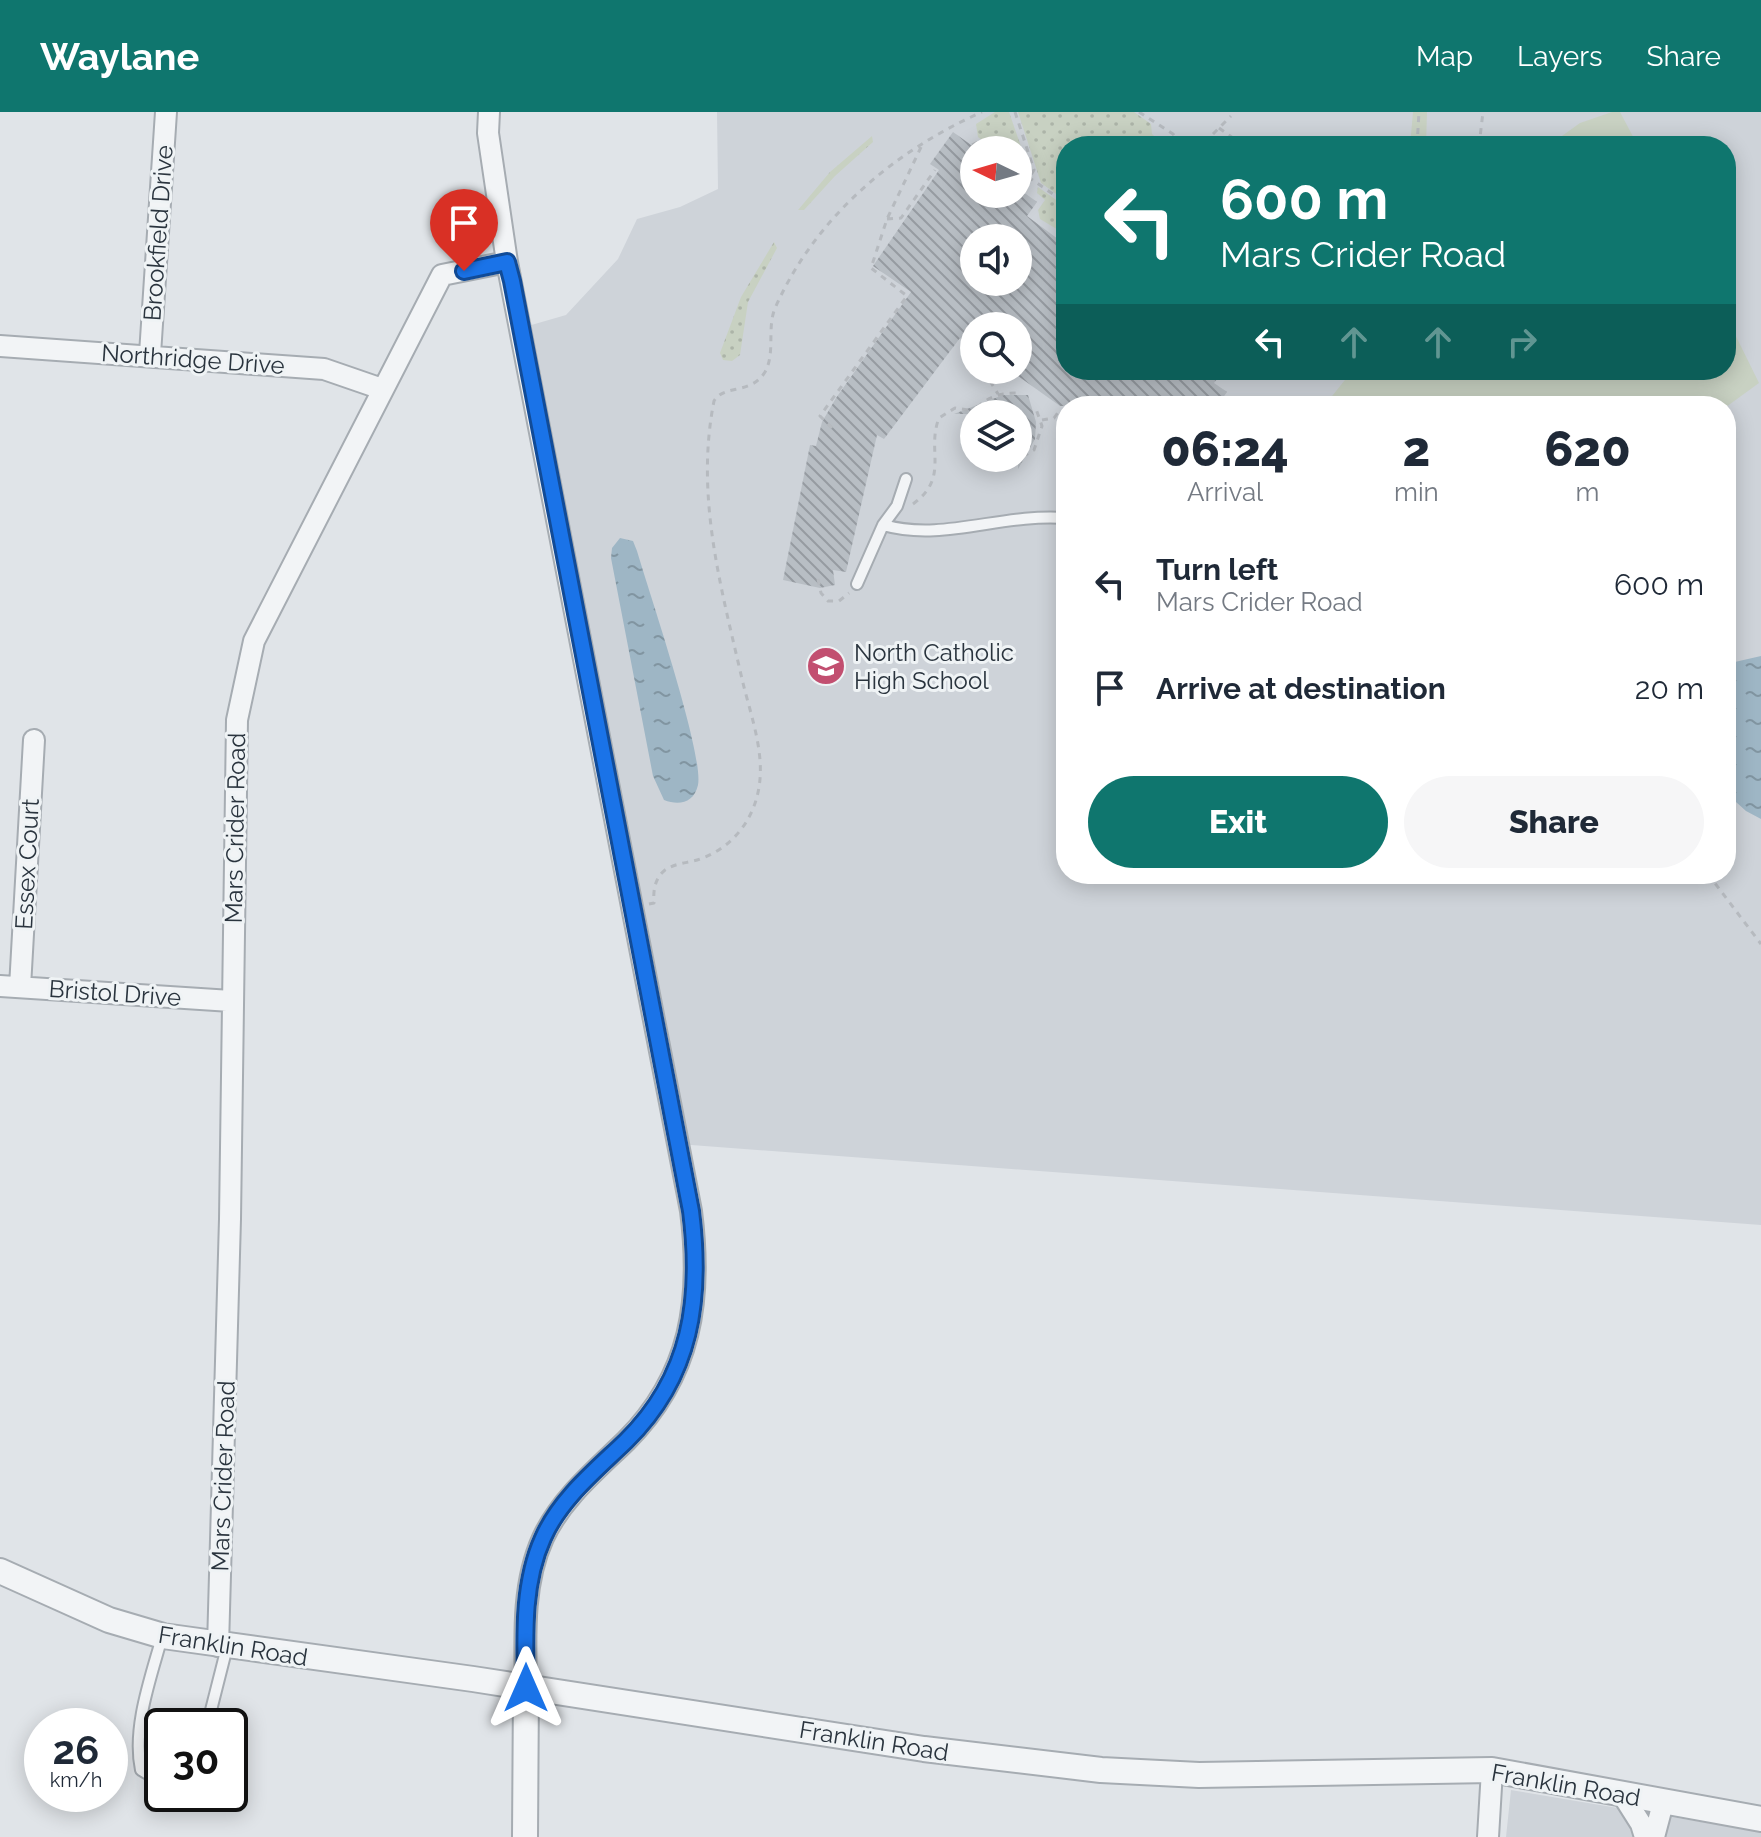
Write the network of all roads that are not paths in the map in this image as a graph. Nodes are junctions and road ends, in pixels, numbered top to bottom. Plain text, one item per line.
1 (166, 112) edge
2 (489, 112) edge
3 (507, 262) junction
4 (0, 346) edge
5 (150, 354) junction
6 (382, 389) junction
7 (906, 479) dead end
8 (1056, 518) edge
9 (883, 525) junction
10 (857, 584) road end
11 (34, 740) dead end
12 (10, 986) edge
13 (231, 1001) junction
14 (0, 1571) edge
15 (163, 1636) junction
16 (223, 1647) junction
17 (526, 1688) junction
18 (145, 1708) edge
19 (211, 1708) edge
20 (144, 1716) edge
21 (1492, 1770) junction
22 (144, 1772) edge
23 (1622, 1794) junction
24 (1663, 1803) junction
25 (1761, 1819) edge
26 (525, 1837) edge
27 (1488, 1837) edge
28 (1645, 1837) edge
29 (1654, 1837) edge

1 - 5 street, Brookfield Drive
2 - 3 street
3 - 6 street, Mars Crider Road
3 - 17 street
4 - 5 street, Northridge Drive
5 - 6 street, Northridge Drive
6 - 13 street, Mars Crider Road
7 - 9 lane
8 - 9 lane
9 - 10 lane
11 - 12 street, Essex Court
12 - 13 street, Bristol Drive
13 - 16 street, Mars Crider Road
14 - 15 street, Franklin Road
15 - 16 street, Franklin Road
15 - 18 lane
16 - 17 street, Franklin Road
16 - 19 lane
17 - 21 street, Franklin Road
17 - 26 street
20 - 22 lane
21 - 23 street, Franklin Road
21 - 27 street
23 - 24 street, Franklin Road
23 - 28 street
24 - 25 street, Franklin Road
24 - 29 street

